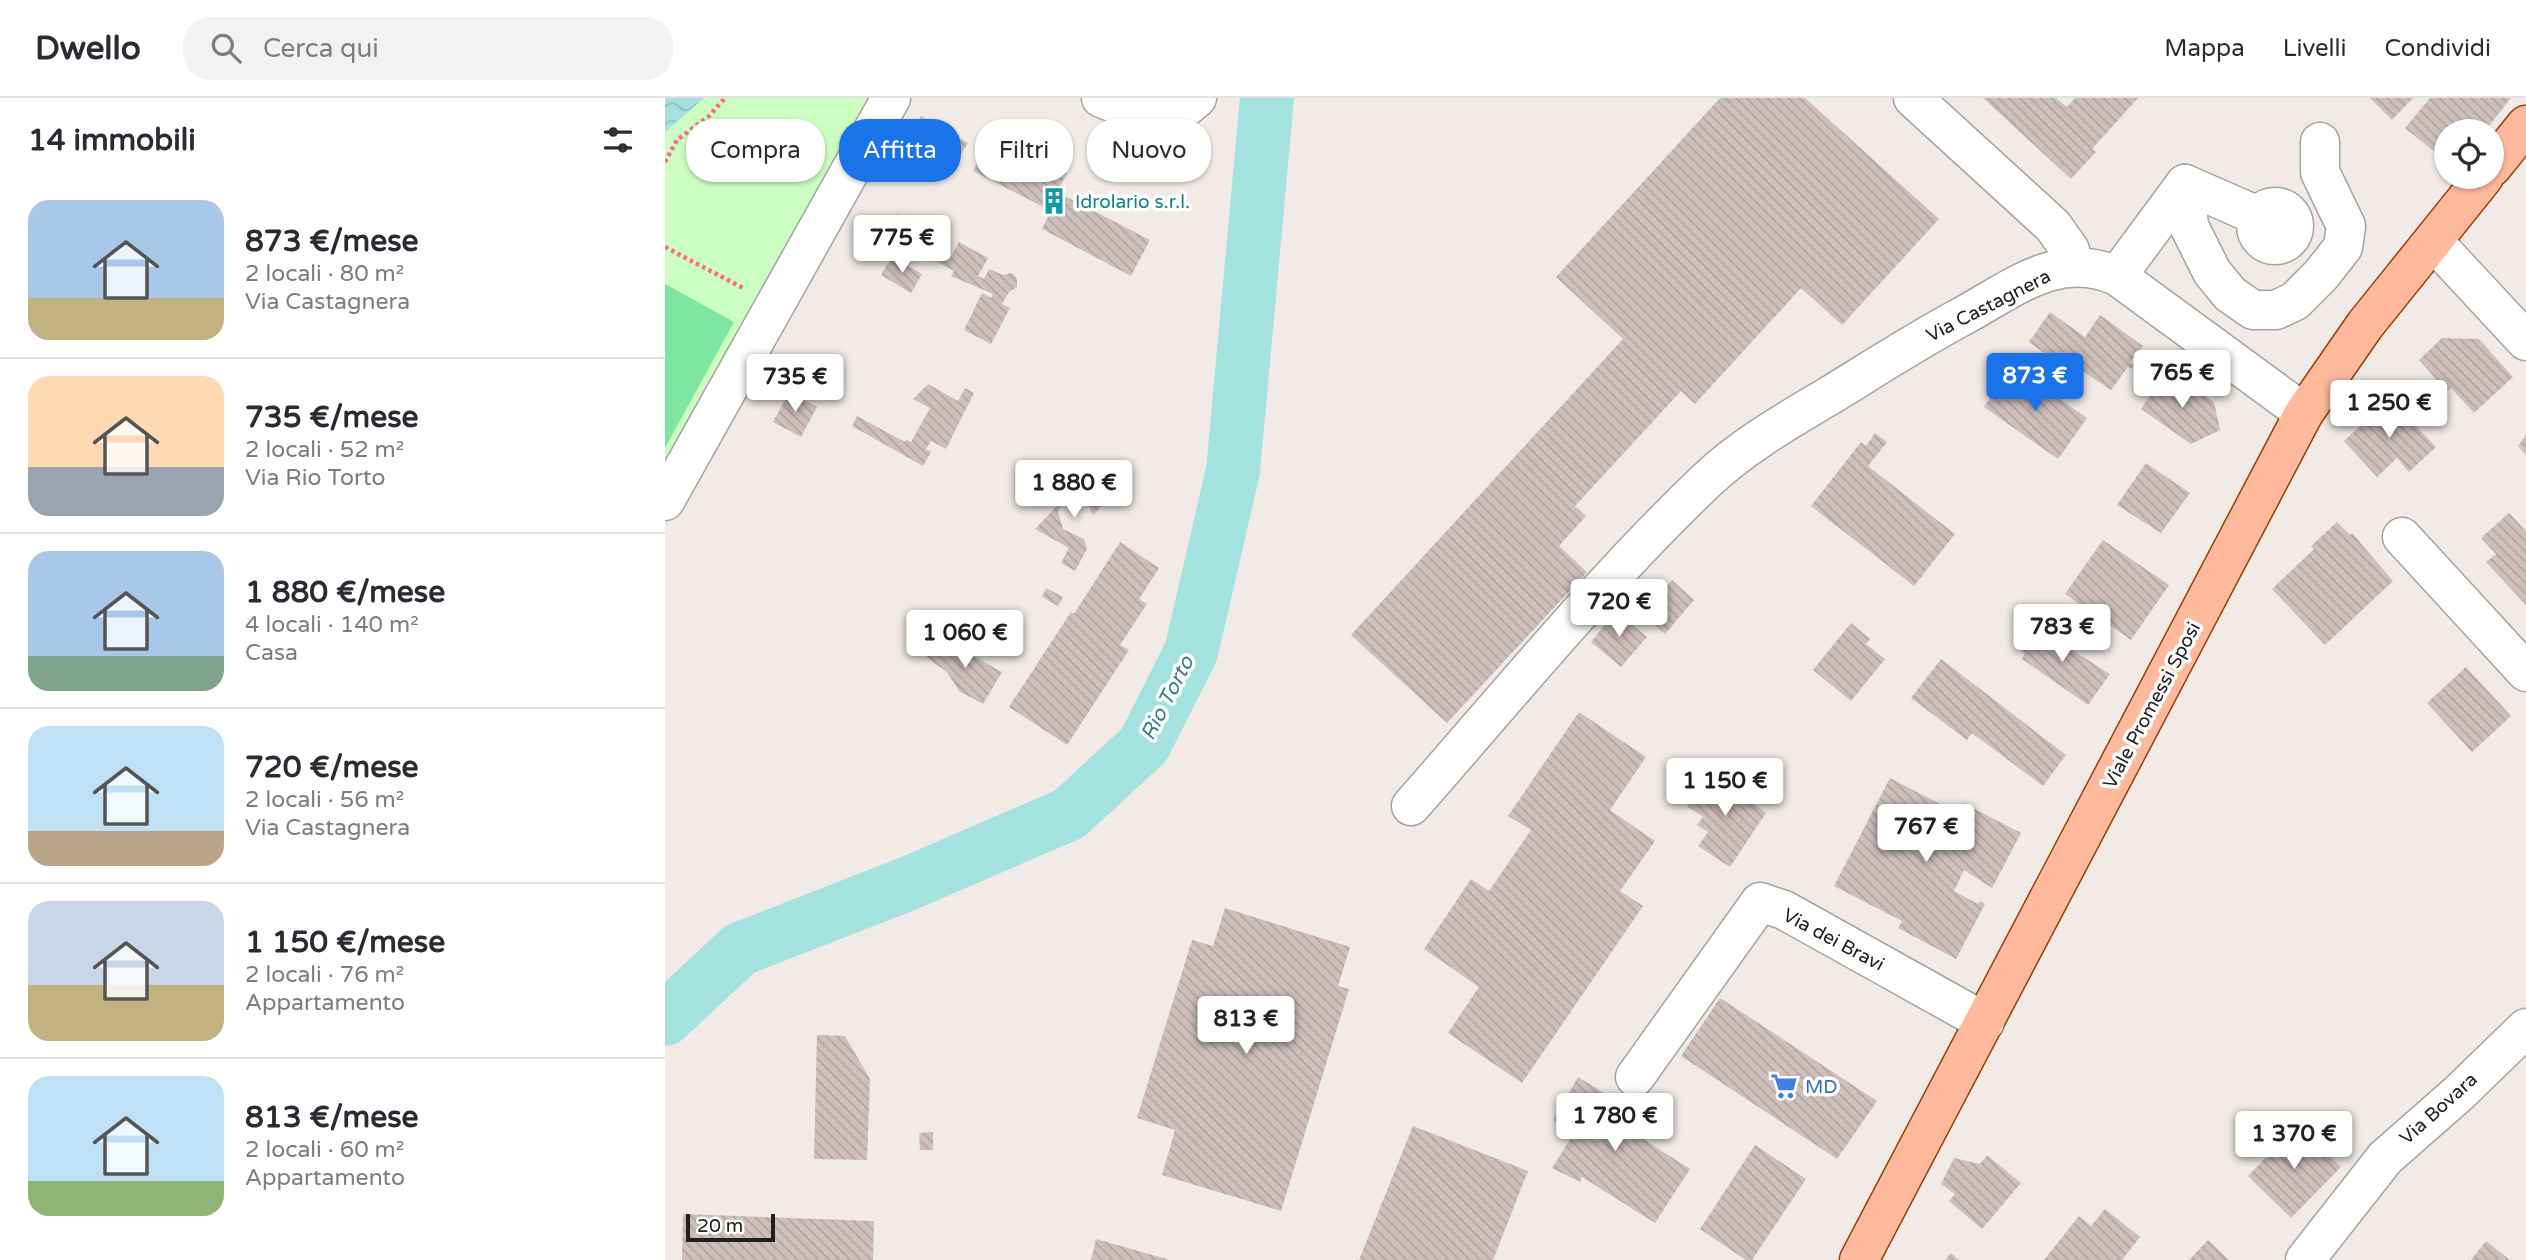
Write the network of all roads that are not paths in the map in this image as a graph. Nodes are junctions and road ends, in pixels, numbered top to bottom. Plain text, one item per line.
1 (891, 98) edge
2 (1101, 98) edge
3 (1197, 98) edge
4 (1913, 98) edge
5 (2526, 125) edge
6 (2504, 152) edge
7 (2185, 184) junction
8 (2474, 189) edge
9 (2276, 216) junction
10 (2346, 226) junction
11 (2433, 241) junction
12 (2073, 265) junction
13 (2117, 276) junction
14 (2526, 341) edge
15 (2304, 412) junction
16 (665, 501) edge
17 (2402, 537) dead end
18 (2526, 672) edge
19 (1411, 806) dead end
20 (1985, 1022) junction
21 (2526, 1028) edge
22 (1635, 1077) dead end
23 (1859, 1260) edge
24 (2305, 1260) edge

1 - 16 street
2 - 3 street
4 - 12 street
5 - 6 main road
7 - 9 street
7 - 10 street
7 - 13 street
8 - 11 main road, Viale Promessi Sposi
9 - 10 street
9 - 10 street
11 - 14 street
11 - 15 main road, Viale Promessi Sposi
12 - 13 street, Via Castagnera
12 - 19 street, Via Castagnera
13 - 15 street, Via Castagnera
15 - 20 main road, Viale Promessi Sposi
17 - 18 street
20 - 22 street, Via dei Bravi
20 - 23 main road, Viale Promessi Sposi
21 - 24 street, Via Bovara

